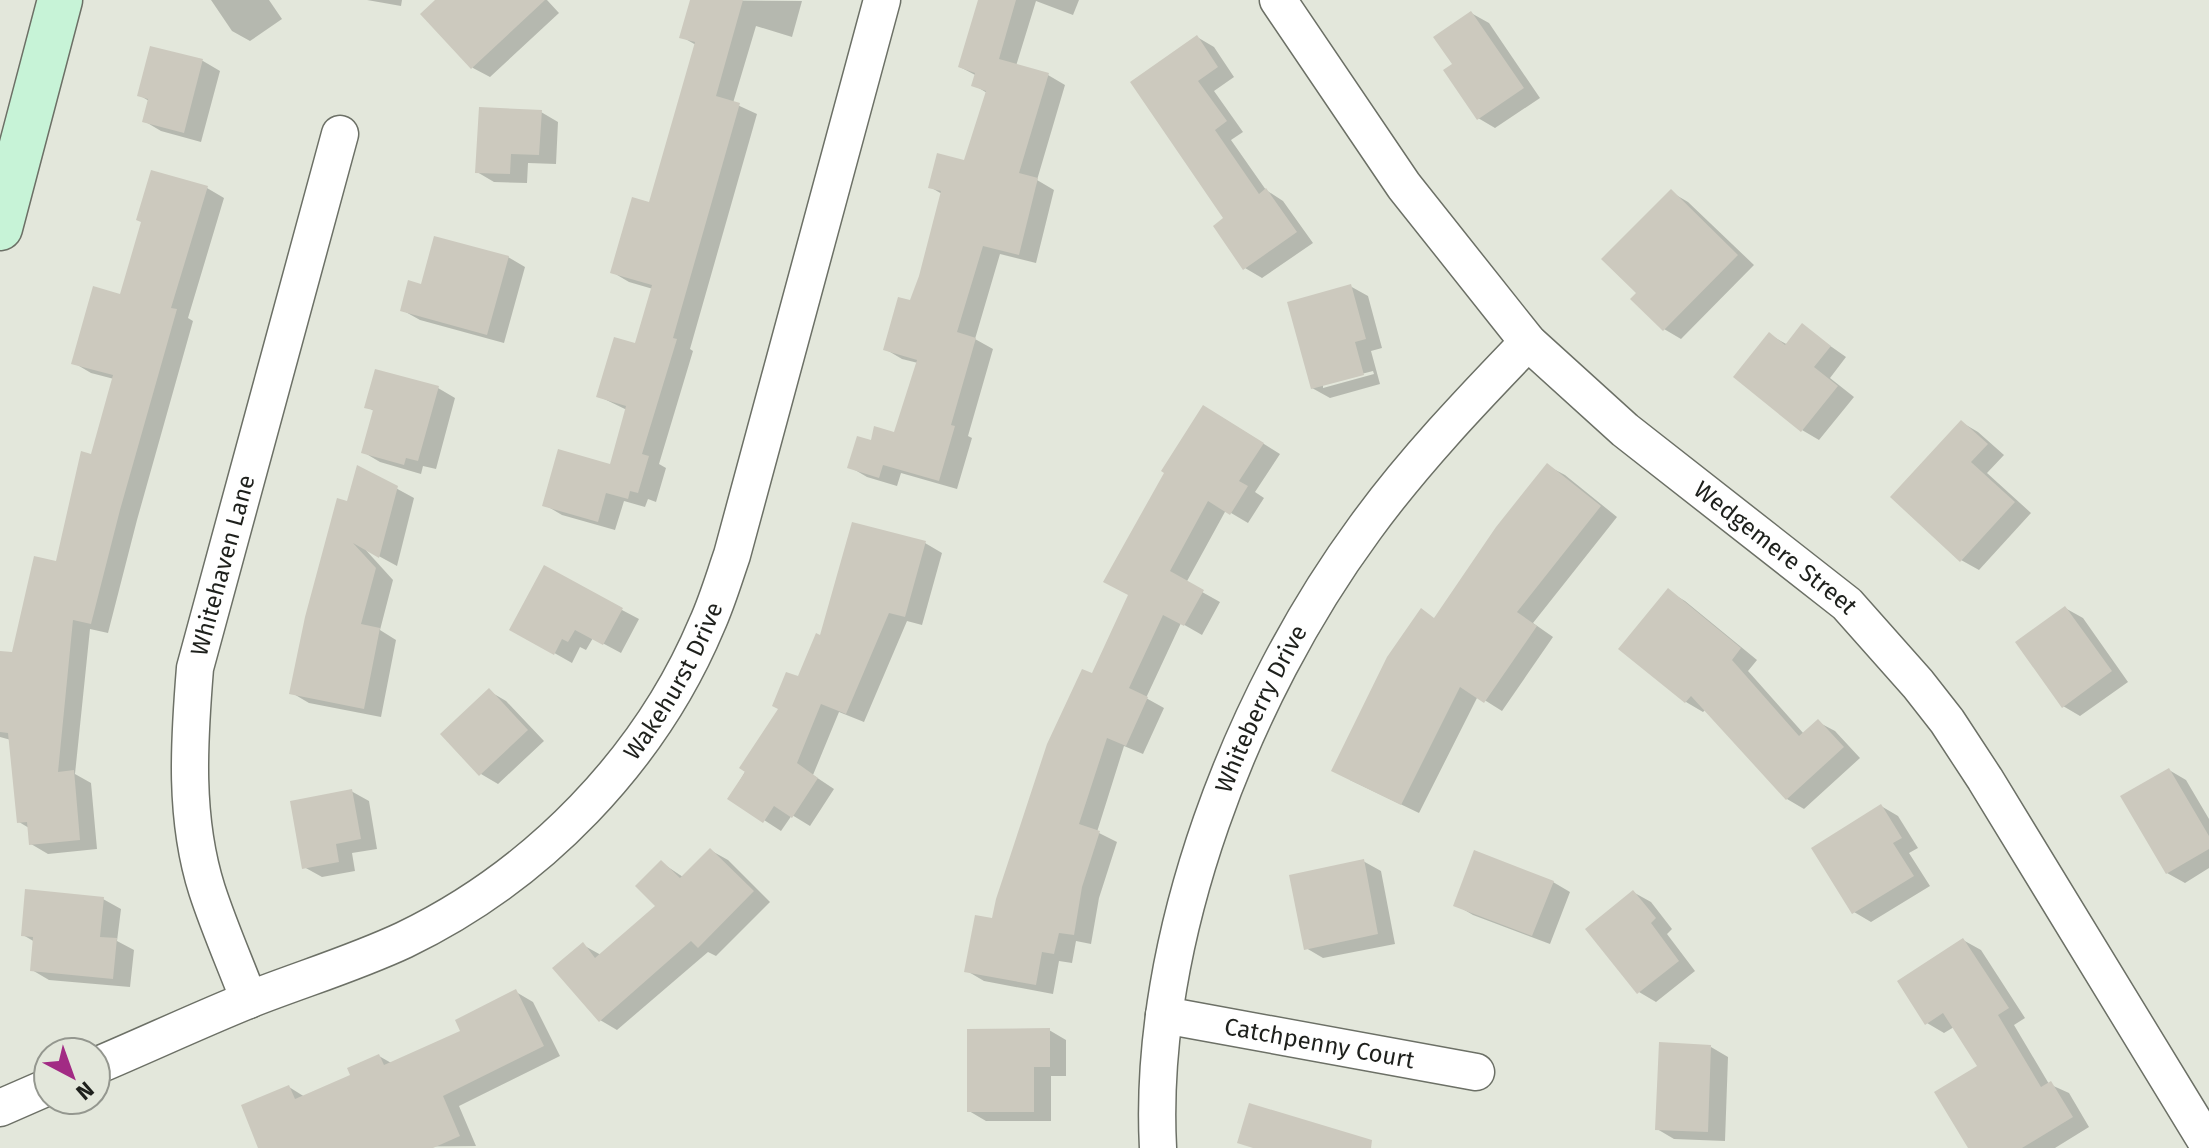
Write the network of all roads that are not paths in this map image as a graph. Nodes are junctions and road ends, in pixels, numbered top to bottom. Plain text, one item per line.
1 (60, 0) edge
2 (882, 0) edge
3 (1278, 0) edge
4 (340, 134) dead end
5 (8, 169) edge
6 (0, 228) edge
7 (1528, 342) junction
8 (249, 1000) junction
9 (1164, 1015) junction
10 (112, 1059) edge
11 (1476, 1072) dead end
12 (32, 1094) edge
13 (0, 1108) edge
14 (2209, 1146) edge
15 (1158, 1148) edge

1 - 5 street
2 - 8 street, Wakehurst Drive
3 - 7 street, Wedgemere Street
4 - 8 street, Whitehaven Lane
5 - 6 street
7 - 9 street, Whiteberry Drive
7 - 14 street, Wedgemere Street
8 - 10 street, Wakehurst Drive
9 - 11 street, Catchpenny Court
9 - 15 street, Whiteberry Drive
12 - 13 street

